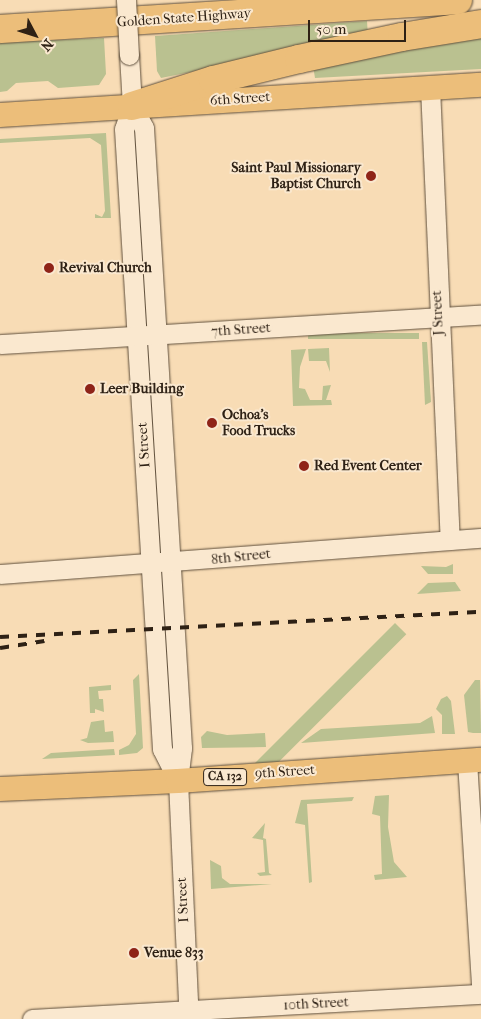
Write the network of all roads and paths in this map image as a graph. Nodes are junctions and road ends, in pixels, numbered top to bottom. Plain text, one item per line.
1 (126, 0) edge
2 (458, 0) edge
3 (481, 24) edge
4 (0, 29) edge
5 (481, 85) edge
6 (430, 87) junction
7 (132, 106) junction
8 (0, 116) edge
9 (481, 315) edge
10 (439, 317) junction
11 (155, 336) junction
12 (137, 337) junction
13 (0, 344) edge
14 (481, 538) edge
15 (450, 540) junction
16 (160, 564) junction
17 (0, 574) edge
18 (474, 761) edge
19 (178, 781) junction
20 (0, 789) edge
21 (481, 986) edge
22 (481, 994) edge
23 (189, 1014) edge
24 (32, 1019) edge

1 - 7 street, I Street, bridge
2 - 4 highway, Golden State Highway
3 - 7 highway
5 - 6 main road, 6th Street
6 - 7 main road, 6th Street
6 - 10 street, J Street
7 - 8 main road, 6th Street
7 - 11 street, I Street
7 - 12 street, I Street
9 - 10 street, 7th Street
10 - 11 street, 7th Street
10 - 15 street, J Street
11 - 12 street, 7th Street
11 - 16 street, I Street
12 - 13 street, 7th Street
12 - 16 street, I Street
14 - 15 street, 8th Street
15 - 16 street, 8th Street
16 - 17 street, 8th Street
16 - 19 street, I Street
18 - 19 main road, 9th Street / CA 132
18 - 21 street
19 - 20 main road, 9th Street / CA 132
19 - 23 street, I Street
22 - 23 street, 10th Street
23 - 24 street, 10th Street

